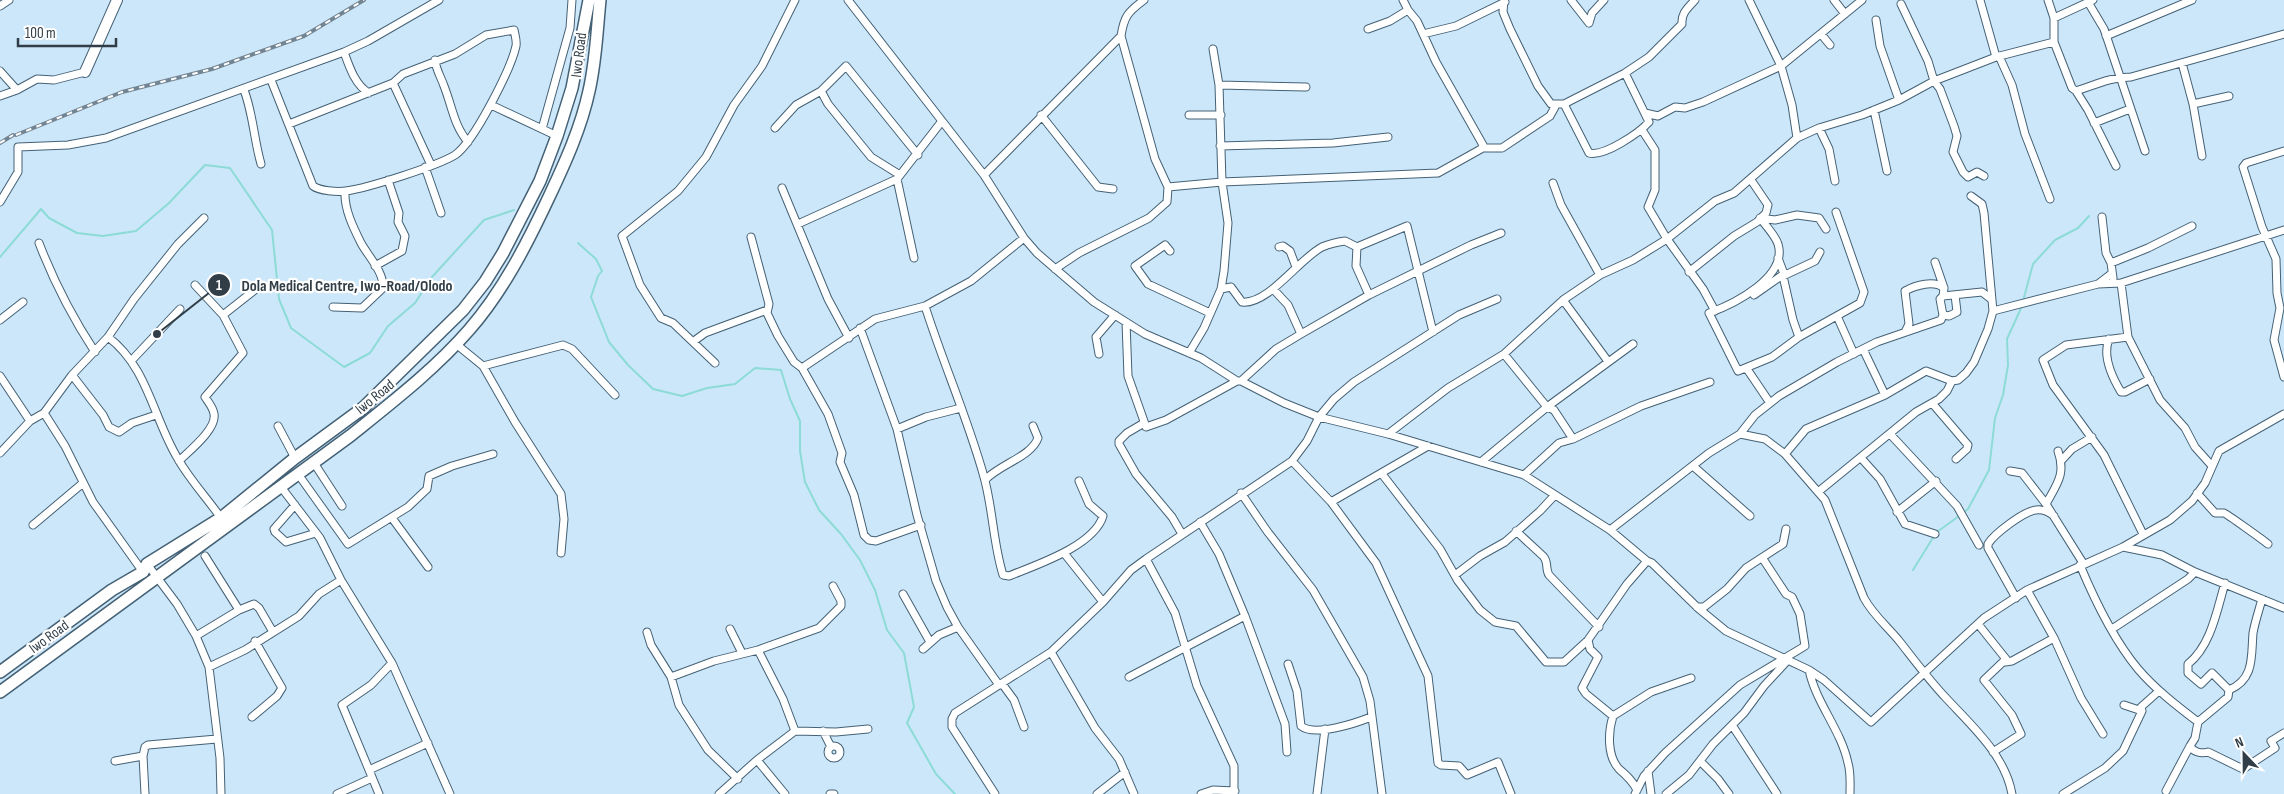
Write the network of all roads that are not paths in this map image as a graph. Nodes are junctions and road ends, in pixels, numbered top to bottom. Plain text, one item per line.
1 (9, 0) edge
2 (117, 0) edge
3 (439, 0) edge
4 (572, 0) edge
5 (589, 0) edge
6 (600, 0) edge
7 (795, 0) edge
8 (848, 0) edge
9 (1144, 0) edge
10 (1403, 0) edge
11 (1571, 0) edge
12 (1604, 0) edge
13 (1696, 0) edge
14 (1834, 0) edge
15 (1862, 0) edge
16 (1980, 0) edge
17 (2048, 0) edge
18 (2192, 0) edge
19 (1504, 1) edge
20 (1752, 1) edge
21 (2091, 1) edge
22 (1901, 4) dead end
23 (0, 6) edge
24 (1408, 10) junction
25 (1845, 14) junction
26 (2054, 18) junction
27 (1876, 20) dead end
28 (1368, 29) dead end
29 (1423, 34) junction
30 (1821, 34) junction
31 (2284, 34) edge
32 (1121, 36) junction
33 (2106, 36) junction
34 (2054, 42) junction
35 (1830, 45) dead end
36 (1213, 49) dead end
37 (344, 52) junction
38 (1998, 56) junction
39 (435, 60) junction
40 (2182, 64) junction
41 (1781, 66) junction
42 (0, 71) edge
43 (85, 72) joint
44 (1625, 73) junction
45 (2120, 76) junction
46 (271, 80) junction
47 (1934, 81) junction
48 (392, 83) junction
49 (1219, 85) junction
50 (1306, 87) dead end
51 (17, 90) junction
52 (244, 90) junction
53 (821, 91) junction
54 (2076, 91) junction
55 (369, 92) junction
56 (0, 96) edge
57 (2229, 96) dead end
58 (1899, 100) junction
59 (2193, 104) junction
60 (492, 105) junction
61 (1560, 105) junction
62 (2130, 109) junction
63 (1874, 110) junction
64 (1645, 114) junction
65 (1041, 115) junction
66 (1189, 115) dead end
67 (1220, 116) junction
68 (942, 121) junction
69 (2094, 122) junction
70 (289, 124) junction
71 (775, 128) dead end
72 (1819, 128) junction
73 (542, 129) junction
74 (1642, 130) junction
75 (557, 136) junction
76 (1388, 137) dead end
77 (1797, 138) junction
78 (468, 142) junction
79 (1220, 146) junction
80 (1483, 148) junction
81 (2145, 151) dead end
82 (2284, 151) edge
83 (918, 155) junction
84 (2202, 156) dead end
85 (261, 164) dead end
86 (428, 166) junction
87 (2116, 166) dead end
88 (1887, 171) dead end
89 (984, 175) junction
90 (1984, 176) dead end
91 (899, 177) junction
92 (388, 180) junction
93 (1751, 180) junction
94 (1835, 181) dead end
95 (1222, 182) junction
96 (1554, 183) dead end
97 (1168, 187) junction
98 (782, 188) dead end
99 (1113, 189) dead end
100 (344, 191) junction
101 (1971, 196) dead end
102 (2050, 199) dead end
103 (0, 202) edge
104 (1836, 212) dead end
105 (441, 213) dead end
106 (2102, 217) dead end
107 (204, 218) dead end
108 (1760, 218) junction
109 (798, 224) junction
110 (2192, 226) dead end
111 (1826, 229) dead end
112 (2284, 230) edge
113 (1501, 233) dead end
114 (2268, 236) junction
115 (751, 237) dead end
116 (1024, 238) junction
117 (1667, 239) junction
118 (39, 243) dead end
119 (1357, 246) junction
120 (1279, 247) dead end
121 (1170, 251) dead end
122 (1820, 252) dead end
123 (914, 258) dead end
124 (1778, 258) junction
125 (1935, 262) dead end
126 (2111, 262) junction
127 (375, 266) junction
128 (1296, 268) junction
129 (1055, 269) junction
130 (1417, 272) junction
131 (1689, 272) junction
132 (2111, 274) junction
133 (1600, 275) junction
134 (1783, 276) junction
135 (2098, 284) junction
136 (2119, 284) junction
137 (195, 285) dead end
138 (1944, 288) junction
139 (1221, 289) junction
140 (256, 290) dead end
141 (1274, 290) junction
142 (1955, 295) junction
143 (1369, 296) junction
144 (1745, 296) junction
145 (1943, 296) junction
146 (1497, 299) dead end
147 (1991, 299) junction
148 (1563, 300) junction
149 (23, 302) dead end
150 (925, 306) junction
151 (333, 307) dead end
152 (180, 309) dead end
153 (767, 310) junction
154 (1715, 311) junction
155 (1993, 311) junction
156 (1210, 313) junction
157 (223, 315) junction
158 (1114, 315) junction
159 (1944, 315) junction
160 (1837, 316) junction
161 (0, 320) edge
162 (1126, 322) junction
163 (860, 328) junction
164 (1433, 332) junction
165 (1905, 332) junction
166 (1301, 334) junction
167 (108, 337) junction
168 (1799, 337) junction
169 (2128, 337) junction
170 (848, 338) junction
171 (2109, 339) junction
172 (694, 341) junction
173 (456, 344) junction
174 (1632, 344) dead end
175 (1863, 349) junction
176 (95, 352) junction
177 (1189, 353) junction
178 (1098, 354) dead end
179 (1504, 354) junction
180 (1854, 354) junction
181 (1607, 360) junction
182 (130, 362) junction
183 (715, 363) dead end
184 (483, 366) junction
185 (802, 368) junction
186 (1747, 368) junction
187 (72, 375) junction
188 (0, 376) edge
189 (2284, 376) edge
190 (2150, 379) junction
191 (1239, 381) junction
192 (1952, 381) junction
193 (1710, 382) dead end
194 (614, 395) dead end
195 (1884, 395) junction
196 (1770, 403) junction
197 (1932, 403) junction
198 (1547, 407) junction
199 (961, 408) junction
200 (44, 413) junction
201 (2284, 414) edge
202 (156, 415) junction
203 (1320, 417) junction
204 (30, 421) junction
205 (1144, 423) junction
206 (278, 426) dead end
207 (1032, 426) dead end
208 (897, 429) junction
209 (1388, 434) junction
210 (1740, 434) junction
211 (1890, 434) junction
212 (2092, 437) junction
213 (1573, 439) junction
214 (1428, 446) junction
215 (2058, 451) dead end
216 (0, 453) edge
217 (494, 454) dead end
218 (1785, 454) junction
219 (295, 458) junction
220 (1860, 458) junction
221 (1956, 460) dead end
222 (179, 461) junction
223 (1292, 461) junction
224 (1481, 462) junction
225 (2061, 462) junction
226 (314, 463) junction
227 (1693, 466) junction
228 (2212, 466) junction
229 (2010, 471) dead end
230 (298, 474) junction
231 (1382, 474) junction
232 (1524, 475) junction
233 (985, 480) junction
234 (1079, 481) dead end
235 (1936, 481) junction
236 (83, 483) junction
237 (281, 487) junction
238 (1818, 492) junction
239 (2197, 493) junction
240 (1241, 494) junction
241 (1554, 496) junction
242 (1331, 502) junction
243 (2045, 503) junction
244 (294, 505) junction
245 (342, 506) dead end
246 (2037, 509) junction
247 (1897, 512) junction
248 (1750, 516) dead end
249 (2054, 516) junction
250 (221, 518) junction
251 (392, 518) junction
252 (1200, 522) junction
253 (921, 525) junction
254 (32, 526) dead end
255 (1786, 529) dead end
256 (1610, 530) junction
257 (1516, 531) junction
258 (316, 533) junction
259 (1182, 534) junction
260 (1935, 534) dead end
261 (2143, 534) junction
262 (2268, 544) dead end
263 (1979, 545) dead end
264 (2123, 547) junction
265 (561, 553) dead end
266 (1064, 553) junction
267 (205, 556) dead end
268 (1146, 559) junction
269 (1763, 559) junction
270 (1646, 561) junction
271 (2082, 564) junction
272 (428, 567) dead end
273 (145, 568) junction
274 (2195, 572) junction
275 (1455, 575) junction
276 (157, 577) junction
277 (341, 580) junction
278 (2225, 583) junction
279 (833, 586) dead end
280 (2027, 590) junction
281 (903, 594) dead end
282 (2016, 598) junction
283 (2262, 599) junction
284 (1104, 602) junction
285 (1696, 607) junction
286 (2284, 608) edge
287 (240, 610) junction
288 (1245, 616) junction
289 (1978, 624) junction
290 (958, 627) junction
291 (1599, 627) junction
292 (730, 629) dead end
293 (2112, 630) junction
294 (273, 632) junction
295 (647, 632) dead end
296 (196, 636) junction
297 (2054, 638) junction
298 (1588, 640) junction
299 (255, 641) junction
300 (930, 642) junction
301 (1186, 646) junction
302 (923, 649) dead end
303 (758, 650) junction
304 (1051, 652) junction
305 (742, 653) junction
306 (1786, 659) junction
307 (2005, 662) junction
308 (392, 663) junction
309 (1288, 664) dead end
310 (210, 667) junction
311 (1809, 670) junction
312 (0, 672) edge
313 (1924, 675) junction
314 (671, 677) junction
315 (1129, 677) dead end
316 (1691, 678) dead end
317 (999, 685) junction
318 (2229, 690) junction
319 (2159, 691) junction
320 (0, 692) edge
321 (2124, 704) dead end
322 (2142, 711) junction
323 (1612, 716) junction
324 (252, 717) dead end
325 (1372, 717) junction
326 (2198, 722) junction
327 (1732, 725) junction
328 (1024, 727) dead end
329 (868, 729) dead end
330 (1325, 729) junction
331 (794, 731) junction
332 (823, 731) junction
333 (2103, 734) dead end
334 (2284, 734) edge
335 (217, 739) junction
336 (428, 743) junction
337 (2190, 746) junction
338 (831, 747) dead end
339 (1287, 752) dead end
340 (1993, 752) junction
341 (143, 756) junction
342 (757, 760) junction
343 (115, 761) dead end
344 (1700, 761) junction
345 (1648, 771) junction
346 (1124, 772) junction
347 (371, 774) junction
348 (738, 779) junction
349 (2166, 791) dead end
350 (1636, 792) edge
351 (1234, 793) edge
352 (145, 794) edge
353 (221, 794) edge
354 (337, 794) edge
355 (379, 794) edge
356 (450, 794) edge
357 (719, 794) edge
358 (785, 794) edge
359 (830, 794) edge
360 (834, 794) edge
361 (995, 794) edge
362 (1097, 794) edge
363 (1134, 794) edge
364 (1201, 794) edge
365 (1317, 794) edge
366 (1382, 794) edge
367 (1511, 794) edge
368 (1651, 794) edge
369 (1666, 794) edge
370 (1729, 794) edge
371 (1777, 794) edge
372 (1850, 794) edge
373 (2012, 794) edge
374 (2063, 794) edge

1 - 23 street
2 - 43 street
3 - 37 street
4 - 73 street
5 - 75 main road, Iwo Road
6 - 173 main road, Iwo Road
7 - 172 street
8 - 68 street
9 - 32 street
10 - 24 street
11 - 12 street
13 - 44 street
14 - 25 street
15 - 25 street
16 - 38 street
17 - 26 street
18 - 33 street
19 - 29 street
19 - 61 street
20 - 41 street
21 - 26 street
21 - 33 street
22 - 47 street
24 - 28 street
24 - 29 street
25 - 30 street
26 - 34 street
27 - 58 street
29 - 80 street
30 - 35 street
30 - 41 street
31 - 40 street
32 - 65 street
32 - 97 street
33 - 45 street
34 - 38 street
34 - 54 street
36 - 49 street
37 - 46 street
37 - 55 street
38 - 47 street
38 - 102 street
39 - 48 street
39 - 60 street
39 - 78 street
40 - 45 street
40 - 59 street
41 - 64 street
41 - 77 street
42 - 51 street
43 - 51 street
44 - 61 street
44 - 64 street
45 - 54 street
45 - 62 street
46 - 52 street
46 - 70 street
47 - 58 street
47 - 90 street
48 - 55 street
48 - 86 street
49 - 50 street
49 - 67 street
51 - 56 street
52 - 85 street
52 - 103 street
53 - 71 street
53 - 83 street
53 - 91 street
54 - 69 street
55 - 70 street
57 - 59 street
58 - 63 street
59 - 84 street
60 - 73 street
60 - 78 street
61 - 74 street
61 - 80 street
62 - 69 street
62 - 81 street
63 - 72 street
63 - 88 street
64 - 74 street
65 - 89 street
65 - 99 street
66 - 67 street
67 - 79 street
68 - 83 street
68 - 89 street
69 - 87 street
70 - 100 street
72 - 77 street
72 - 94 street
73 - 75 street
74 - 117 street
75 - 219 main road, Iwo Road
76 - 79 street
77 - 93 street
78 - 86 street
79 - 95 street
80 - 95 street
82 - 114 street
83 - 91 street
86 - 92 street
86 - 105 street
89 - 116 street
91 - 109 street
91 - 123 street
92 - 100 street
92 - 127 street
93 - 108 street
93 - 117 street
95 - 97 street
95 - 139 street
96 - 133 street
97 - 129 street
98 - 109 street
100 - 127 street
101 - 147 street
104 - 160 street
106 - 126 street
107 - 167 street
108 - 111 street
108 - 124 street
108 - 131 street
109 - 170 street
110 - 126 street
112 - 114 street
113 - 130 street
114 - 136 street
114 - 189 street
115 - 153 street
116 - 129 street
116 - 150 street
117 - 131 street
117 - 133 street
118 - 176 street
119 - 128 street
119 - 130 street
119 - 143 street
120 - 128 street
121 - 156 street
122 - 134 street
124 - 134 street
124 - 144 street
125 - 138 street
126 - 132 street
127 - 151 street
128 - 141 street
129 - 158 street
130 - 143 street
130 - 164 street
131 - 154 street
132 - 135 street
132 - 136 street
133 - 148 street
134 - 144 street
134 - 168 street
135 - 136 street
135 - 155 street
136 - 169 street
137 - 157 street
138 - 145 street
138 - 165 street
139 - 141 street
139 - 156 street
140 - 157 street
141 - 166 street
142 - 145 street
142 - 147 street
142 - 159 street
143 - 166 street
144 - 154 street
145 - 159 street
146 - 164 street
147 - 155 street
148 - 179 street
148 - 181 street
149 - 161 street
150 - 163 street
150 - 199 street
152 - 182 street
153 - 172 street
153 - 185 street
154 - 186 street
155 - 192 street
156 - 177 street
157 - 222 street
158 - 162 street
158 - 178 street
159 - 165 street
160 - 168 street
160 - 180 street
162 - 177 street
162 - 205 street
163 - 170 street
163 - 208 street
164 - 203 street
165 - 175 street
166 - 191 street
167 - 176 street
167 - 182 street
168 - 186 street
169 - 171 street
169 - 190 street
170 - 185 street
171 - 190 street
171 - 212 street
172 - 183 street
173 - 184 street
173 - 226 main road, Iwo Road
174 - 181 street
175 - 180 street
175 - 195 street
176 - 187 street
177 - 191 street
179 - 198 street
179 - 209 street
180 - 196 street
181 - 198 street
182 - 202 street
184 - 194 street
184 - 265 street
185 - 253 street
186 - 196 street
187 - 200 street
187 - 202 street
188 - 204 street
190 - 228 street
191 - 203 street
191 - 205 street
192 - 195 street
192 - 197 street
193 - 213 street
195 - 218 street
196 - 210 street
197 - 211 street
197 - 221 street
198 - 213 street
198 - 224 street
199 - 208 street
199 - 233 street
200 - 204 street
200 - 236 street
201 - 228 street
202 - 222 street
203 - 209 street
203 - 223 street
204 - 216 street
205 - 259 street
206 - 219 street
207 - 233 street
208 - 253 street
209 - 214 street
210 - 218 street
210 - 227 street
211 - 220 street
211 - 235 street
212 - 225 street
212 - 261 street
213 - 232 street
214 - 224 street
214 - 231 street
215 - 225 street
217 - 251 street
218 - 238 street
219 - 250 main road, Iwo Road
220 - 238 street
220 - 247 street
222 - 250 street
223 - 240 street
223 - 242 street
224 - 232 street
225 - 243 street
226 - 230 main road, Iwo Road
226 - 245 street
227 - 248 street
227 - 256 street
228 - 239 street
229 - 243 street
230 - 237 main road, Iwo Road
230 - 251 street
231 - 242 street
231 - 275 street
232 - 241 street
233 - 266 street
234 - 266 street
235 - 247 street
235 - 263 street
236 - 254 street
236 - 273 street
237 - 244 street
237 - 276 main road, Iwo Road
238 - 313 street
239 - 261 street
239 - 262 street
240 - 252 street
240 - 325 street
241 - 256 street
241 - 257 street
242 - 367 street
243 - 246 street
243 - 249 street
244 - 258 street
244 - 258 street
246 - 249 street
246 - 282 street
247 - 260 street
249 - 271 street
250 - 273 main road, Iwo Road
251 - 272 street
252 - 259 street
252 - 288 street
253 - 290 street
255 - 269 street
256 - 270 street
257 - 275 street
257 - 291 street
258 - 277 street
259 - 268 street
261 - 264 street
264 - 271 street
264 - 274 street
266 - 284 street
267 - 287 street
268 - 284 street
268 - 301 street
269 - 285 street
269 - 306 street
270 - 285 street
270 - 291 street
271 - 280 street
271 - 293 street
273 - 276 street
273 - 312 main road, Iwo Road
274 - 278 street
274 - 293 street
275 - 298 street
276 - 296 street
276 - 320 main road, Iwo Road
277 - 294 street
277 - 308 street
278 - 283 street
278 - 318 street
279 - 303 street
280 - 282 street
280 - 297 street
281 - 300 street
282 - 289 street
283 - 286 street
283 - 318 street
284 - 304 street
285 - 306 street
287 - 294 street
287 - 296 street
288 - 301 street
288 - 339 street
289 - 307 street
289 - 313 street
290 - 300 street
290 - 317 street
291 - 298 street
292 - 305 street
293 - 319 street
294 - 299 street
295 - 314 street
296 - 310 street
297 - 307 street
297 - 333 street
298 - 323 street
299 - 310 street
299 - 324 street
300 - 302 street
301 - 315 street
301 - 351 street
303 - 305 street
303 - 331 street
304 - 317 street
304 - 346 street
305 - 314 street
306 - 311 street
306 - 327 street
306 - 345 street
307 - 340 street
308 - 336 street
308 - 347 street
309 - 330 street
310 - 335 street
311 - 313 street
311 - 372 street
313 - 340 street
314 - 348 street
316 - 323 street
317 - 328 street
317 - 361 street
318 - 326 street
319 - 322 street
319 - 326 street
321 - 322 street
322 - 374 street
323 - 350 street
325 - 330 street
325 - 366 street
326 - 337 street
327 - 344 street
327 - 371 street
329 - 332 street
330 - 365 street
331 - 332 street
331 - 342 street
332 - 338 street
334 - 337 street
335 - 341 street
335 - 353 street
336 - 347 street
336 - 356 street
337 - 349 street
340 - 373 street
341 - 343 street
341 - 352 street
342 - 348 street
342 - 358 street
344 - 369 street
344 - 370 street
345 - 350 street
345 - 368 street
346 - 362 street
346 - 363 street
347 - 354 street
347 - 355 street
348 - 357 street
351 - 364 street
359 - 360 street

